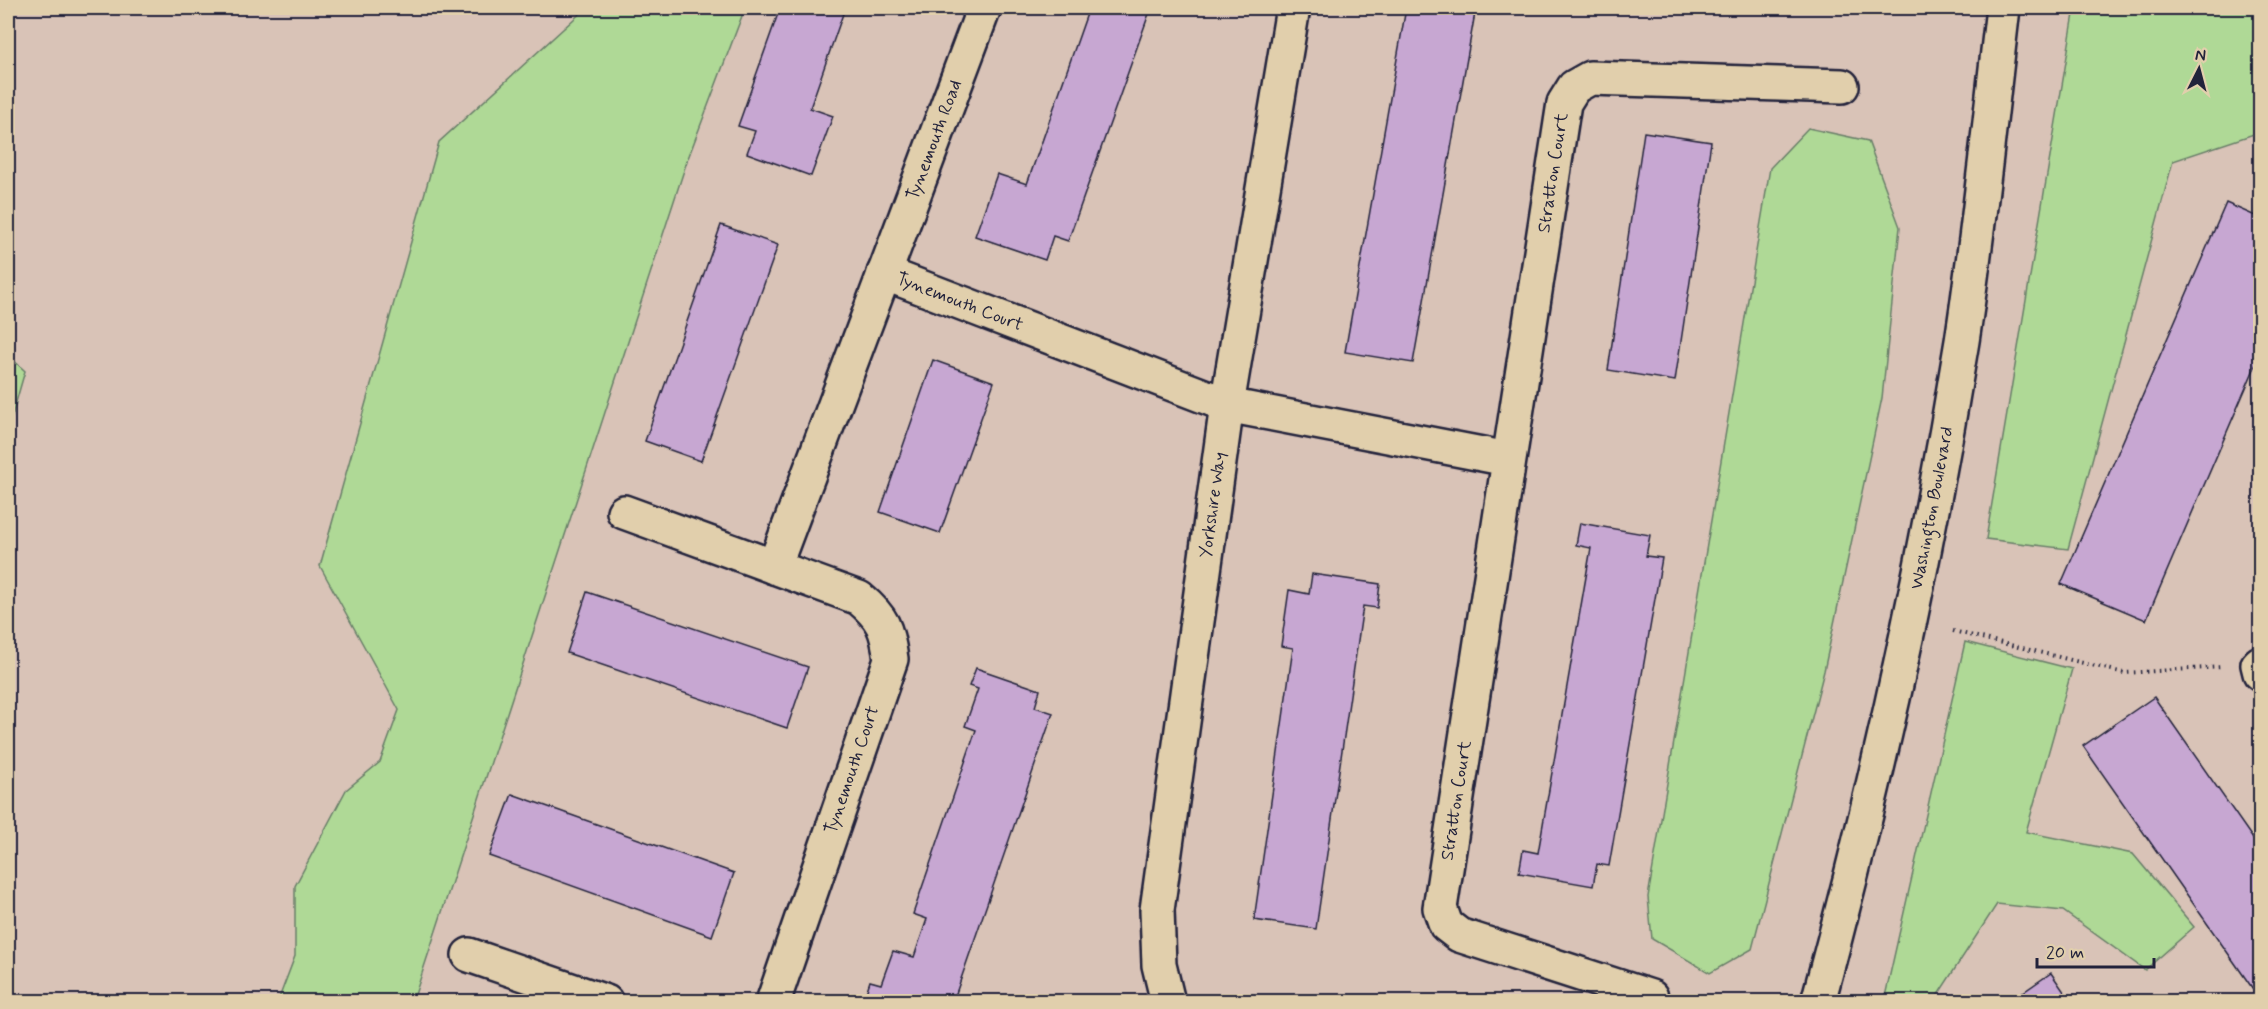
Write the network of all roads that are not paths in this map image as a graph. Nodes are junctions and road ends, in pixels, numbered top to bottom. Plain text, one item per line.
1 (984, 8) edge
2 (1293, 8) edge
3 (2003, 8) edge
4 (1842, 86) dead end
5 (884, 273) junction
6 (1227, 405) junction
7 (1508, 459) junction
8 (624, 512) dead end
9 (774, 567) junction
10 (469, 955) dead end
11 (1651, 997) dead end
12 (606, 1002) edge
13 (773, 1002) edge
14 (1168, 1002) edge
15 (1818, 1002) edge

1 - 5 street, Tynemouth Road
2 - 6 street, Yorkshire Way
3 - 15 street, Washington Boulevard
4 - 7 street, Stratton Court
5 - 6 street, Tynemouth Court
5 - 9 street, Tynemouth Court
6 - 7 street
6 - 14 street, Yorkshire Way
7 - 11 street, Stratton Court
8 - 9 street, Tynemouth Court
9 - 13 street, Tynemouth Court
10 - 12 street

